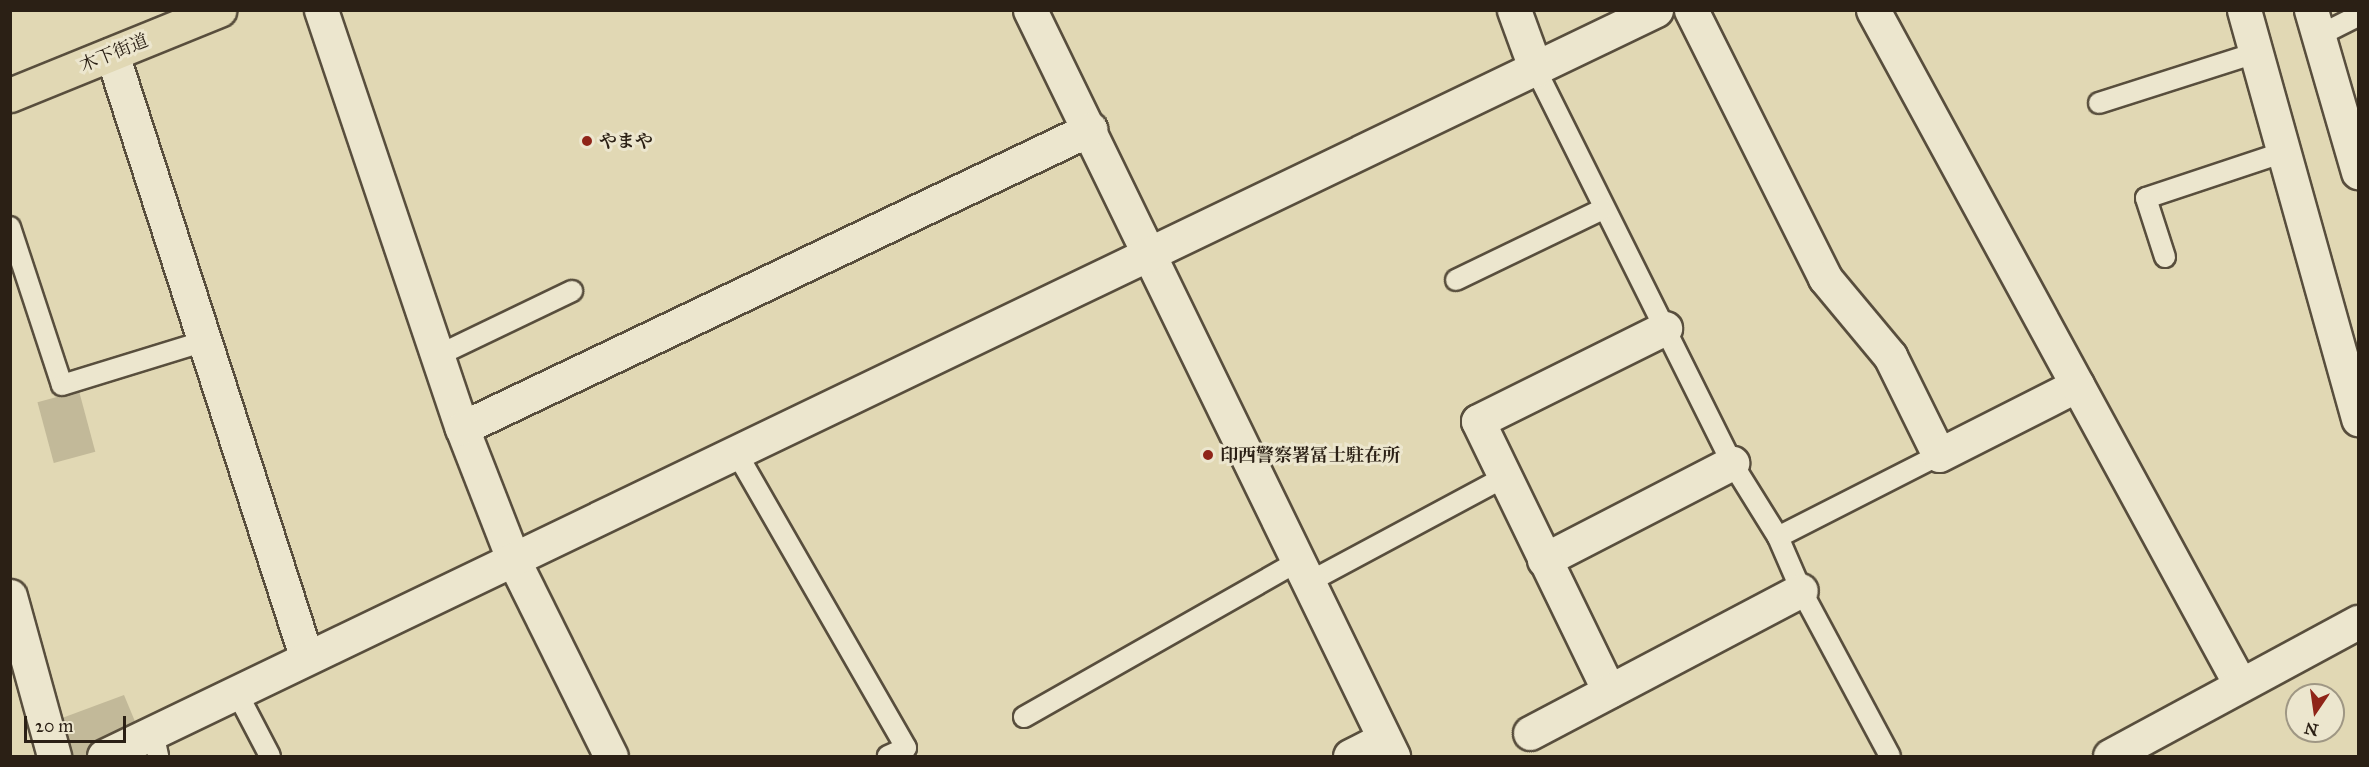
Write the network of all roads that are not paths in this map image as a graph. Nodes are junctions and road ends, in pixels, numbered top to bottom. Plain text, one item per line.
1 (219, 10) edge
2 (321, 10) edge
3 (1030, 10) edge
4 (1514, 10) edge
5 (1656, 10) edge
6 (1691, 10) edge
7 (1873, 10) edge
8 (2244, 10) edge
9 (2358, 16) edge
10 (2315, 23) edge
11 (2256, 53) junction
12 (112, 54) junction
13 (1536, 70) junction
14 (10, 95) edge
15 (2099, 103) dead end
16 (1090, 129) junction
17 (2284, 152) junction
18 (2358, 165) edge
19 (1603, 209) junction
20 (10, 227) edge
21 (1150, 252) junction
22 (2165, 257) dead end
23 (1456, 280) dead end
24 (572, 291) dead end
25 (1665, 328) junction
26 (205, 341) junction
27 (436, 356) junction
28 (2077, 385) junction
29 (2358, 419) edge
30 (462, 428) junction
31 (736, 452) junction
32 (1939, 455) junction
33 (1732, 463) junction
34 (1503, 478) junction
35 (1778, 537) junction
36 (513, 559) junction
37 (1544, 560) junction
38 (1304, 571) junction
39 (1801, 590) junction
40 (10, 596) edge
41 (2358, 622) edge
42 (306, 656) junction
43 (2240, 684) junction
44 (236, 691) junction
45 (1609, 691) junction
46 (1024, 717) dead end
47 (1530, 733) dead end
48 (155, 744) edge
49 (1389, 748) edge
50 (54, 756) edge
51 (104, 756) edge
52 (270, 756) edge
53 (611, 756) edge
54 (888, 756) edge
55 (1350, 756) edge
56 (1890, 756) edge
57 (2110, 756) edge

1 - 12 main road, 木下街道
2 - 27 street
3 - 16 street
4 - 13 street
5 - 13 street
6 - 32 street
7 - 28 street
8 - 11 street
9 - 10 lane
10 - 18 street
11 - 15 lane
11 - 17 street
12 - 14 main road, 木下街道
12 - 26 street
13 - 19 lane
13 - 21 street
16 - 21 street
16 - 30 street
17 - 22 lane
17 - 29 street
19 - 23 lane
19 - 25 lane
20 - 26 lane
21 - 31 street
21 - 38 street
24 - 27 lane
25 - 33 lane
25 - 34 street
26 - 42 street
27 - 30 street
28 - 32 street
28 - 43 street
30 - 36 street
31 - 36 street
31 - 54 lane
32 - 35 lane
33 - 35 lane
33 - 37 street
34 - 37 street
34 - 38 lane
35 - 39 lane
36 - 42 street
36 - 53 street
37 - 45 street
38 - 46 lane
38 - 49 street
39 - 45 street
39 - 56 lane
40 - 50 street
41 - 43 street
42 - 44 street
43 - 57 street
44 - 48 street
44 - 52 lane
45 - 47 street
48 - 51 street
49 - 55 street

